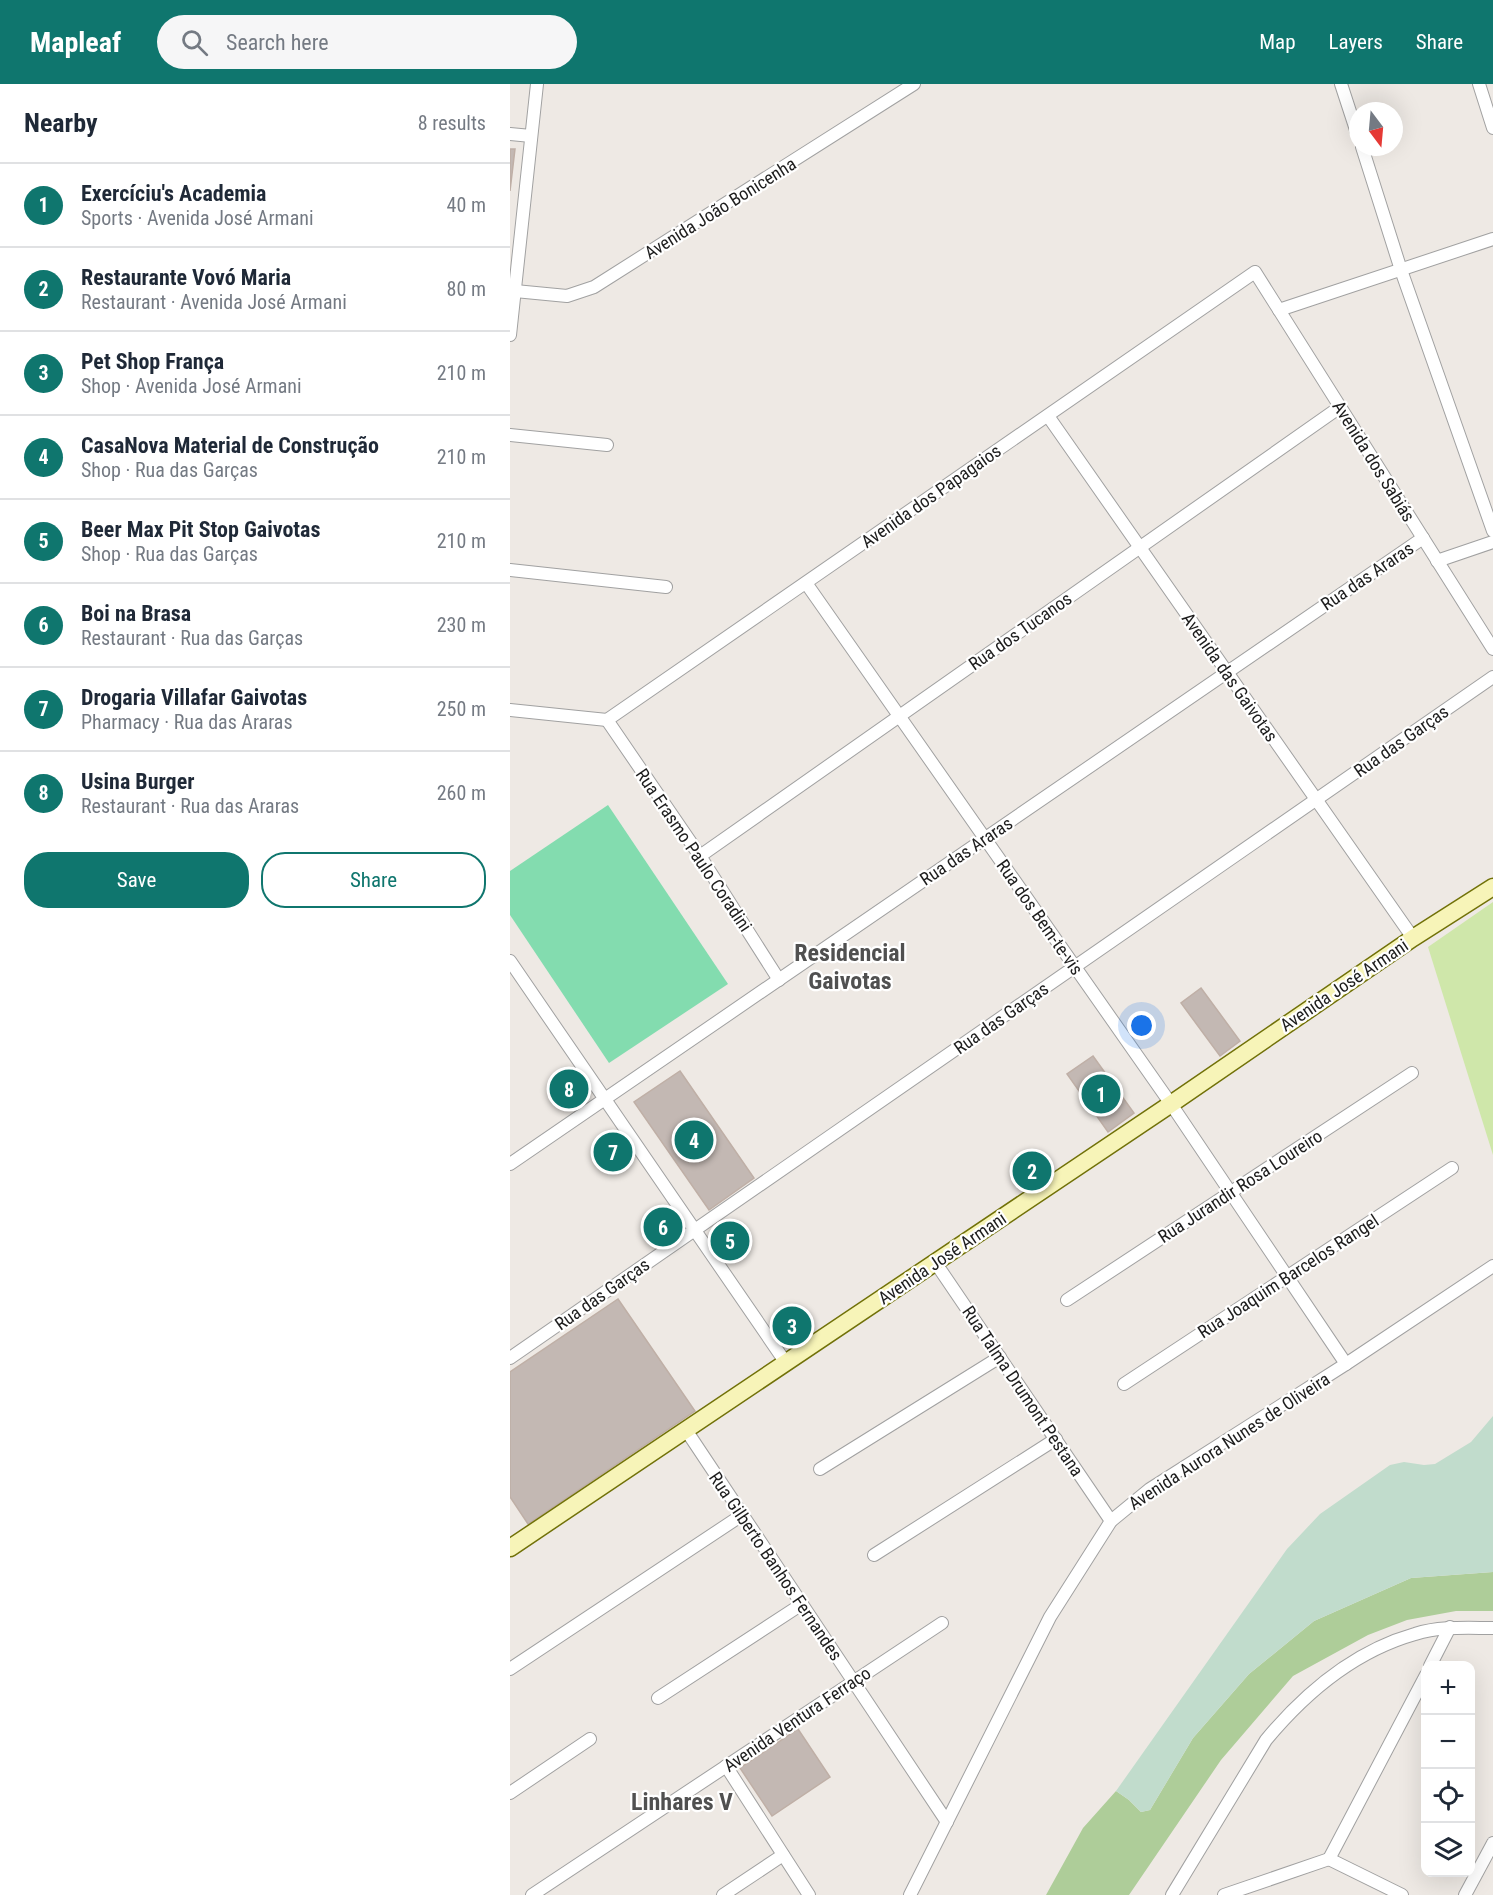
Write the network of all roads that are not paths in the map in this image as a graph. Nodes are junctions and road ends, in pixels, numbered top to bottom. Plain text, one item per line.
1 (537, 84) edge
2 (914, 84) edge
3 (1341, 84) edge
4 (1479, 84) edge
5 (1349, 108) edge
6 (1493, 128) edge
7 (510, 134) edge
8 (531, 136) junction
9 (1365, 156) edge
10 (1493, 239) edge
11 (1401, 270) junction
12 (1255, 272) joint
13 (513, 290) edge
14 (1279, 310) junction
15 (510, 335) edge
16 (1340, 407) junction
17 (1048, 416) junction
18 (510, 435) edge
19 (607, 445) dead end
20 (1493, 531) edge
21 (1423, 538) junction
22 (1493, 542) edge
23 (1140, 547) junction
24 (1437, 561) junction
25 (510, 570) edge
26 (806, 583) junction
27 (666, 587) dead end
28 (1493, 649) edge
29 (1227, 672) junction
30 (1493, 677) edge
31 (510, 710) edge
32 (899, 716) junction
33 (607, 720) junction
34 (1316, 800) junction
35 (985, 838) junction
36 (700, 856) junction
37 (1493, 887) edge
38 (1413, 938) junction
39 (510, 961) edge
40 (1075, 967) junction
41 (779, 980) junction
42 (1412, 1073) dead end
43 (605, 1099) junction
44 (1171, 1104) junction
45 (510, 1164) edge
46 (1452, 1168) dead end
47 (1230, 1193) junction
48 (695, 1230) junction
49 (935, 1262) junction
50 (1493, 1266) edge
51 (1287, 1276) junction
52 (1067, 1300) dead end
53 (510, 1358) edge
54 (1000, 1358) junction
55 (786, 1362) junction
56 (1346, 1364) junction
57 (1124, 1384) dead end
58 (686, 1430) junction
59 (1056, 1439) junction
60 (820, 1469) dead end
61 (742, 1515) junction
62 (1111, 1521) junction
63 (511, 1545) edge
64 (874, 1555) dead end
65 (801, 1604) junction
66 (942, 1623) dead end
67 (1450, 1627) junction
68 (1493, 1628) edge
69 (1432, 1661) edge
70 (510, 1669) edge
71 (853, 1682) junction
72 (1421, 1683) edge
73 (657, 1698) dead end
74 (590, 1739) dead end
75 (726, 1766) junction
76 (510, 1793) edge
77 (947, 1822) junction
78 (1493, 1843) edge
79 (783, 1855) junction
80 (1329, 1860) junction
81 (532, 1895) edge
82 (723, 1895) edge
83 (809, 1895) edge
84 (910, 1895) edge
85 (1172, 1895) edge
86 (1224, 1895) edge
87 (1402, 1895) edge
88 (1465, 1895) edge

1 - 8 street
2 - 13 street, Avenida João Bonicenha
3 - 5 street
4 - 6 street
7 - 8 street
8 - 13 street
9 - 11 street
10 - 11 street
11 - 14 street
11 - 20 street
12 - 14 street, Avenida dos Sabiás
12 - 17 street, Avenida dos Papagaios
13 - 15 street
14 - 16 street, Avenida dos Sabiás
16 - 21 street, Avenida dos Sabiás
16 - 23 street, Rua dos Tucanos
17 - 23 street, Avenida das Gaivotas
17 - 26 street, Avenida dos Papagaios
18 - 19 street
21 - 24 street, Avenida dos Sabiás
21 - 29 street, Rua das Araras
22 - 24 street
23 - 29 street, Avenida das Gaivotas
23 - 32 street, Rua dos Tucanos
24 - 28 street, Avenida dos Sabiás
25 - 27 street
26 - 32 street, Rua dos Bem-te-vis
26 - 33 street, Avenida dos Papagaios
29 - 34 street, Avenida das Gaivotas
29 - 35 street, Rua das Araras
30 - 34 street, Rua das Garças
31 - 33 street
32 - 35 street, Rua dos Bem-te-vis
32 - 36 street, Rua dos Tucanos
33 - 36 street, Rua Erasmo Paulo Coradini
34 - 38 street, Avenida das Gaivotas
34 - 40 street, Rua das Garças
35 - 40 street, Rua dos Bem-te-vis
35 - 41 street, Rua das Araras
36 - 41 street, Rua Erasmo Paulo Coradini
37 - 38 main road, Avenida José Armani
38 - 44 main road, Avenida José Armani
39 - 43 street
40 - 44 street, Rua dos Bem-te-vis
40 - 48 street, Rua das Garças
41 - 43 street, Rua das Araras
42 - 47 street, Rua Jurandir Rosa Loureiro
43 - 45 street, Rua das Araras
43 - 48 street
44 - 47 street, Rua dos Bem-te-vis
44 - 49 main road, Avenida José Armani
46 - 51 street, Rua Joaquim Barcelos Rangel
47 - 51 street, Rua dos Bem-te-vis
47 - 52 street, Rua Jurandir Rosa Loureiro
48 - 53 street, Rua das Garças
48 - 55 street
49 - 54 street, Rua Talma Drumont Pestana
49 - 55 main road, Avenida José Armani
50 - 56 street, Avenida Aurora Nunes de Oliveira
51 - 56 street, Rua dos Bem-te-vis
51 - 57 street, Rua Joaquim Barcelos Rangel
54 - 59 street, Rua Talma Drumont Pestana
54 - 60 street
55 - 58 main road, Avenida José Armani
56 - 62 street, Avenida Aurora Nunes de Oliveira
58 - 61 street, Rua Gilberto Banhos Fernandes
58 - 63 main road, Avenida José Armani
59 - 62 street, Rua Talma Drumont Pestana
59 - 64 street
61 - 65 street, Rua Gilberto Banhos Fernandes
61 - 70 street
62 - 77 street, Avenida Aurora Nunes de Oliveira
65 - 71 street, Rua Gilberto Banhos Fernandes
65 - 73 street
66 - 71 street, Avenida Ventura Ferraço
67 - 68 street
67 - 69 street
67 - 85 street
71 - 75 street, Avenida Ventura Ferraço
71 - 77 street, Rua Gilberto Banhos Fernandes
72 - 80 street
74 - 76 street
75 - 79 street
75 - 81 street, Avenida Ventura Ferraço
77 - 84 street, Avenida Aurora Nunes de Oliveira
78 - 88 street
79 - 82 street
79 - 83 street
80 - 86 street
80 - 87 street

